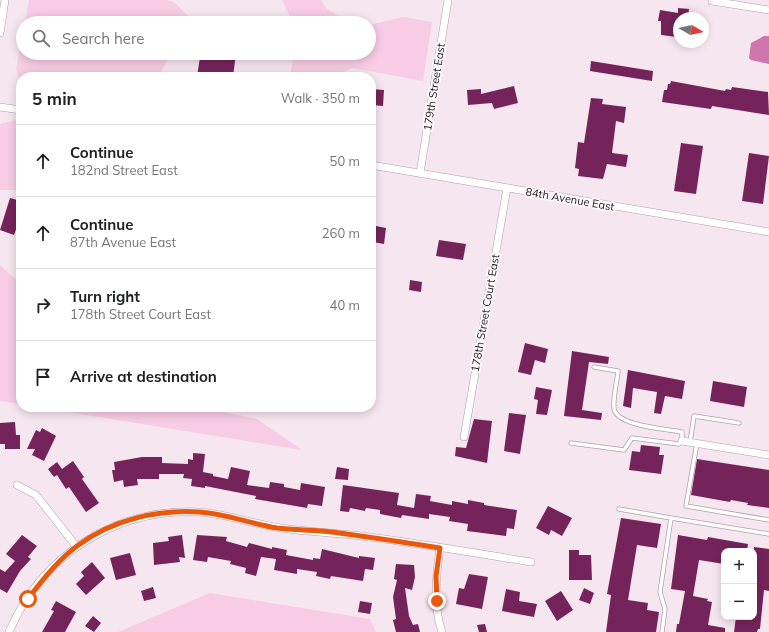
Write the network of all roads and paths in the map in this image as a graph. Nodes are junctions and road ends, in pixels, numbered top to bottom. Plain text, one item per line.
1 (5, 0) edge
2 (448, 0) edge
3 (712, 1) dead end
4 (769, 10) edge
5 (0, 33) edge
6 (0, 107) edge
7 (16, 109) edge
8 (376, 166) edge
9 (420, 174) junction
10 (507, 188) junction
11 (769, 232) edge
12 (594, 368) dead end
13 (739, 423) dead end
14 (464, 437) dead end
15 (690, 442) junction
16 (571, 443) dead end
17 (769, 456) edge
18 (17, 485) dead end
19 (618, 510) dead end
20 (671, 518) junction
21 (769, 520) edge
22 (769, 534) edge
23 (76, 546) junction
24 (440, 548) junction
25 (531, 562) dead end
26 (9, 632) edge
27 (442, 632) edge
28 (662, 632) edge

1 - 5 street
2 - 9 street, 179th Street East
3 - 4 street
6 - 7 street
8 - 9 street, 84th Avenue East
9 - 10 street, 84th Avenue East
10 - 11 street, 84th Avenue East
10 - 14 street, 178th Street Court East
12 - 15 lane
13 - 15 lane
15 - 16 lane
15 - 17 street
15 - 21 lane
18 - 23 street
19 - 20 lane
20 - 22 lane
20 - 28 lane
23 - 24 street
23 - 26 street
24 - 25 street
24 - 27 street

